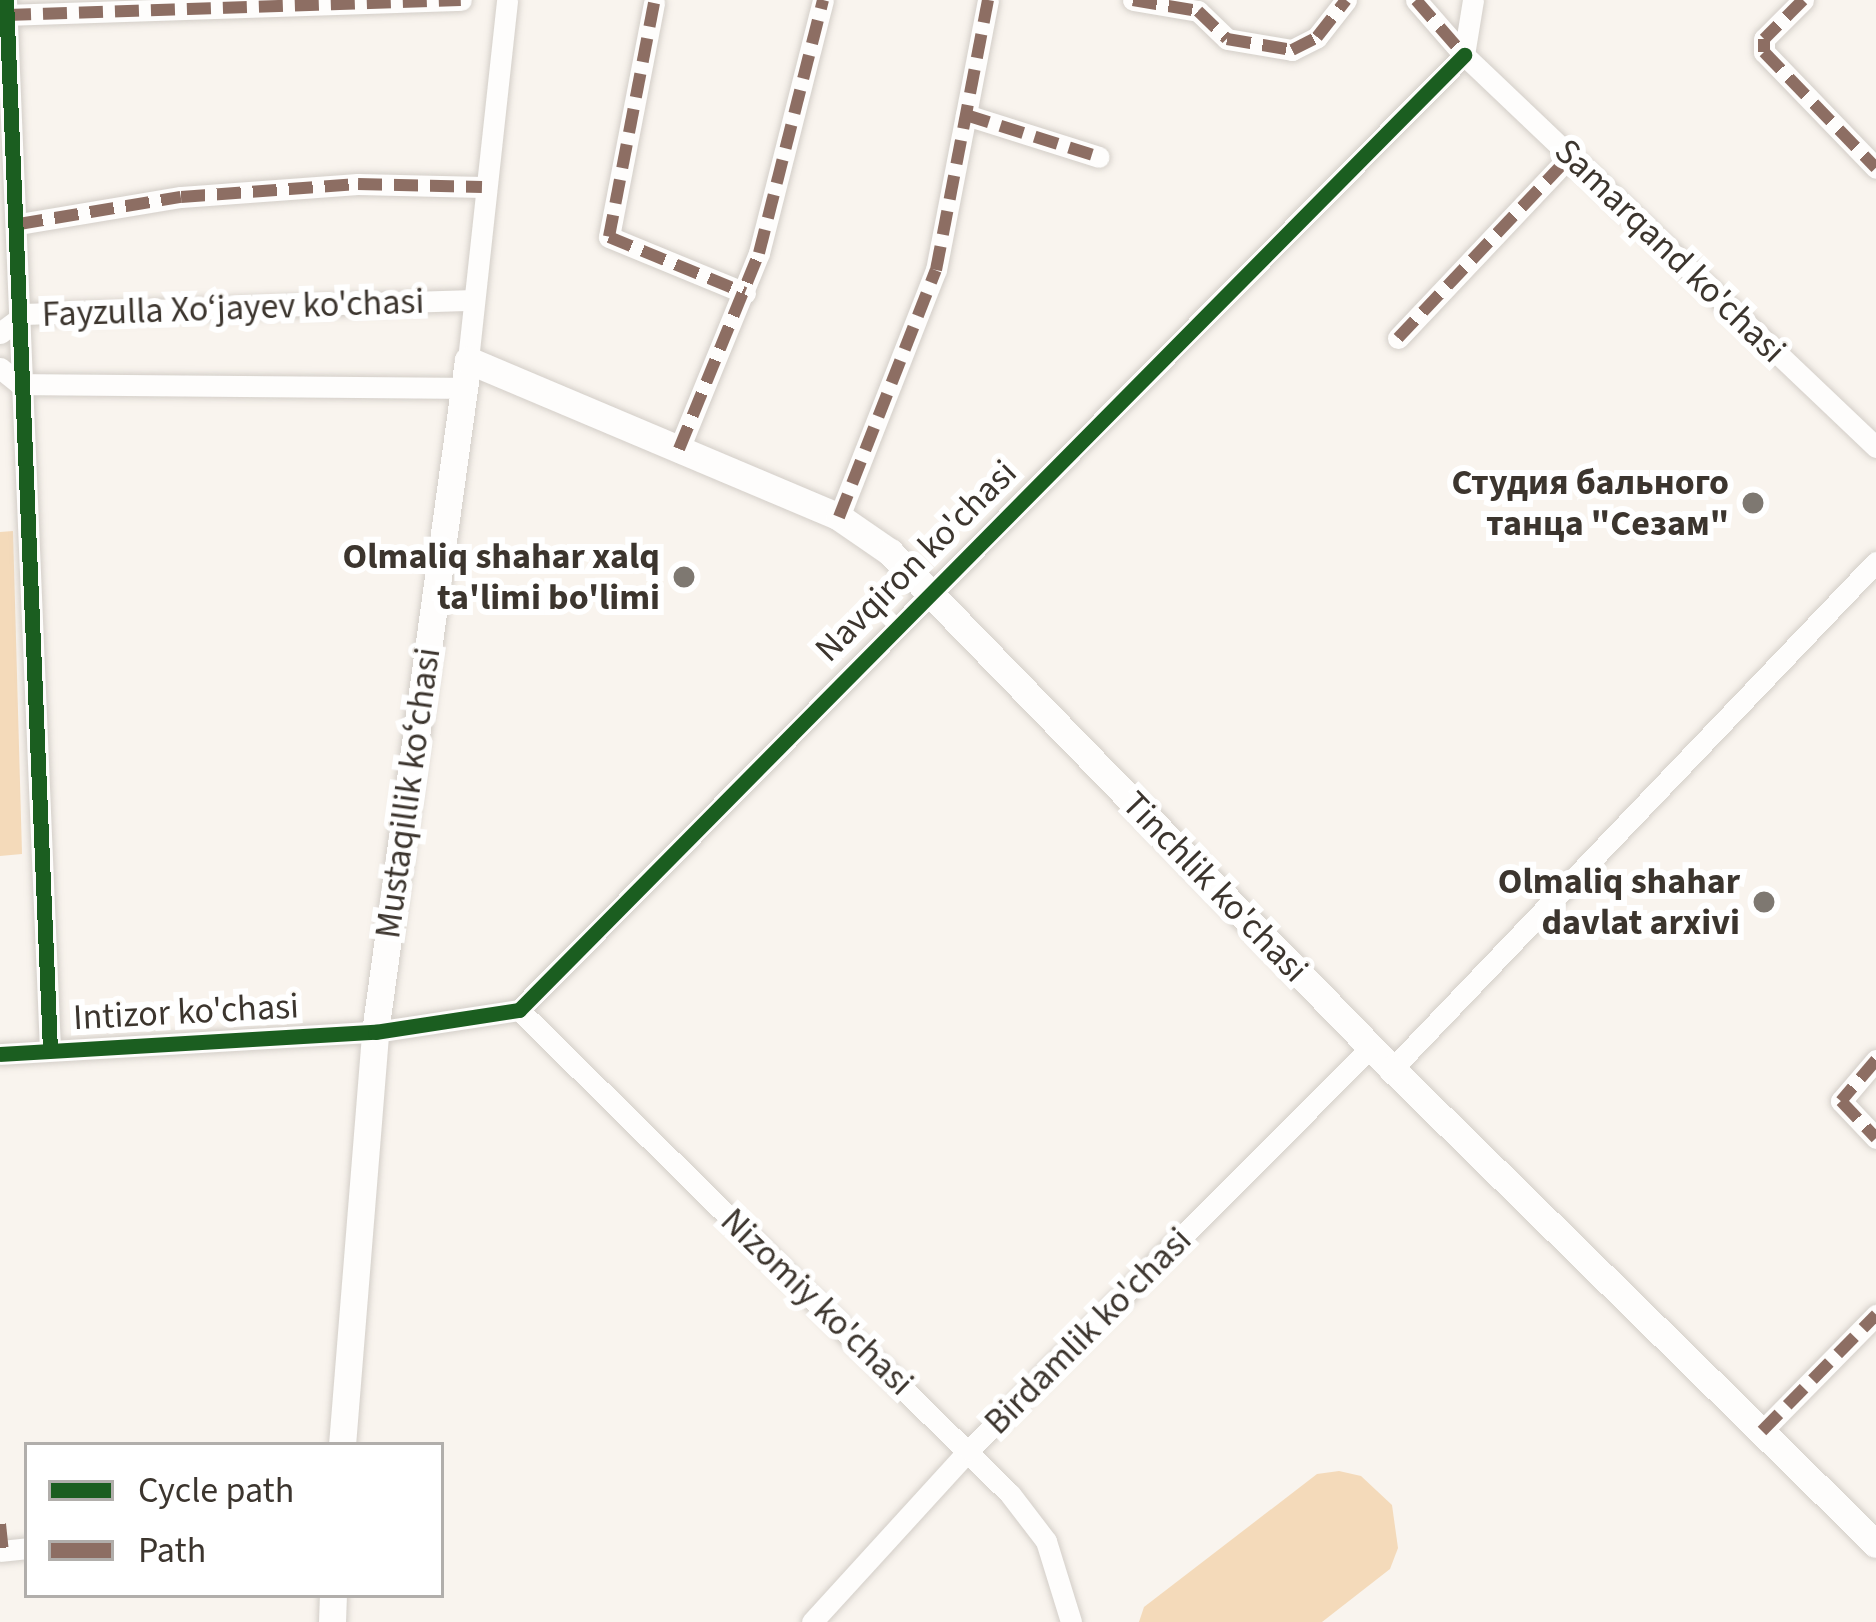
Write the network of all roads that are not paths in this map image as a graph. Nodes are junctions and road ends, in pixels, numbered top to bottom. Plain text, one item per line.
1 (461, 0) edge
2 (507, 0) edge
3 (823, 0) edge
4 (988, 0) edge
5 (1133, 0) edge
6 (1346, 0) edge
7 (1416, 0) edge
8 (1473, 0) edge
9 (1794, 2) edge
10 (654, 3) dead end
11 (7, 8) edge
12 (1464, 56) junction
13 (966, 116) junction
14 (1570, 156) junction
15 (1099, 157) dead end
16 (1876, 168) edge
17 (482, 187) junction
18 (19, 224) junction
19 (745, 292) junction
20 (472, 300) junction
21 (25, 314) junction
22 (0, 333) edge
23 (1398, 338) dead end
24 (0, 368) edge
25 (466, 374) junction
26 (20, 384) junction
27 (1876, 447) edge
28 (679, 449) junction
29 (839, 518) junction
30 (1876, 562) edge
31 (926, 591) junction
32 (519, 1010) junction
33 (375, 1032) junction
34 (1371, 1047) junction
35 (50, 1050) junction
36 (0, 1054) edge
37 (1876, 1060) edge
38 (1392, 1069) junction
39 (1876, 1138) edge
40 (1876, 1315) edge
41 (1762, 1431) junction
42 (342, 1442) edge
43 (969, 1450) junction
44 (0, 1524) edge
45 (1876, 1544) edge
46 (1, 1551) edge
47 (812, 1622) edge
48 (1071, 1622) edge

1 - 11 street
2 - 17 street, Mustaqillik koʻchasi
3 - 19 street
4 - 13 street
5 - 6 street
7 - 12 street, Samarqand ko'chasi
8 - 12 street
9 - 16 street
10 - 19 street
11 - 18 street
12 - 14 street, Samarqand ko'chasi
12 - 31 street, Navqiron ko'chasi
13 - 15 street
13 - 29 street
14 - 23 street
14 - 27 street, Samarqand ko'chasi
17 - 18 street
17 - 20 street, Mustaqillik koʻchasi
18 - 21 street
19 - 28 street
20 - 21 street, Fayzulla Xo‘jayev ko'chasi
20 - 25 street, Mustaqillik koʻchasi
21 - 22 street, Fayzulla Xo‘jayev ko'chasi
21 - 26 street
24 - 26 street
25 - 26 street, Fayzulla Xo‘jayev ko'chasi
25 - 28 main road, Tinchlik ko'chasi
25 - 33 main road, Mustaqillik koʻchasi
26 - 35 street
28 - 29 main road, Tinchlik ko'chasi
29 - 31 main road, Tinchlik ko'chasi
30 - 38 street
31 - 32 street, Navqiron ko'chasi
31 - 34 main road, Tinchlik ko'chasi
32 - 33 street
32 - 43 street, Nizomiy ko'chasi
33 - 35 street, Intizor ko'chasi
33 - 42 main road, Mustaqillik koʻchasi
34 - 38 main road, Tinchlik ko'chasi
34 - 43 street, Birdamlik ko'chasi
35 - 36 street, Intizor ko'chasi
37 - 39 street
38 - 41 main road, Tinchlik ko'chasi
40 - 41 street
41 - 45 main road, Tinchlik ko'chasi
43 - 47 street, Birdamlik ko'chasi
43 - 48 street, Nizomiy ko'chasi
44 - 46 street

